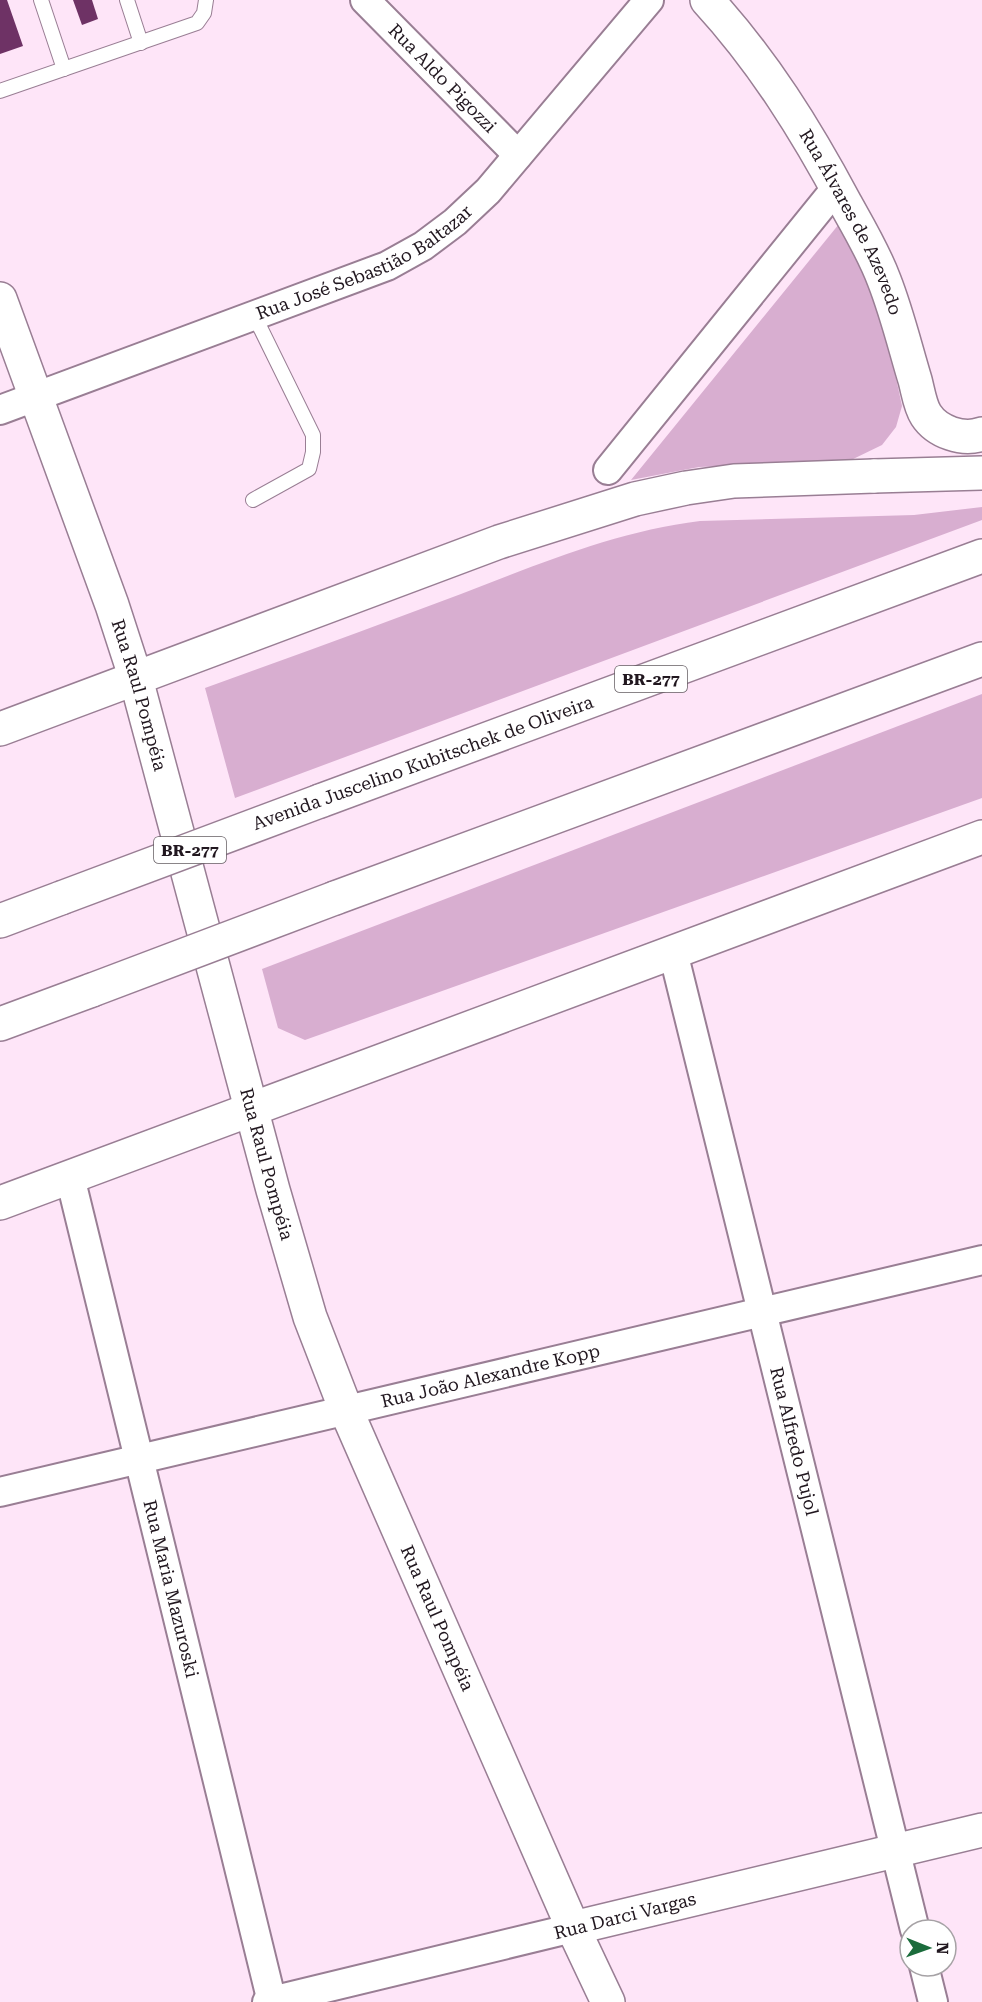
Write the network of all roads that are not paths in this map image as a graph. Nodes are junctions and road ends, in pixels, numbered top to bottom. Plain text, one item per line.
1 (41, 0) edge
2 (127, 0) edge
3 (206, 0) edge
4 (365, 0) edge
5 (649, 0) edge
6 (707, 0) edge
7 (141, 43) junction
8 (64, 69) junction
9 (0, 91) edge
10 (518, 155) junction
11 (837, 187) junction
12 (0, 298) edge
13 (254, 315) junction
14 (36, 397) junction
15 (0, 410) edge
16 (979, 435) edge
17 (608, 470) dead end
18 (982, 473) edge
19 (253, 500) dead end
20 (982, 556) edge
21 (982, 658) edge
22 (136, 679) junction
23 (0, 729) edge
24 (982, 837) edge
25 (0, 921) edge
26 (673, 952) junction
27 (0, 1024) edge
28 (252, 1109) junction
29 (70, 1177) junction
30 (0, 1203) edge
31 (982, 1260) edge
32 (762, 1312) junction
33 (346, 1410) junction
34 (139, 1460) junction
35 (0, 1492) edge
36 (982, 1830) edge
37 (895, 1851) junction
38 (912, 1918) edge
39 (573, 1928) junction
40 (927, 1978) edge
41 (270, 2002) edge
42 (608, 2002) edge
43 (933, 2002) edge

1 - 8 lane
2 - 7 lane
3 - 7 lane
4 - 10 street, Rua Aldo Pigozzi
5 - 10 street, Rua José Sebastião Baltazar
6 - 11 main road, Rua Álvares de Azevedo
7 - 8 lane
8 - 9 lane
10 - 13 street, Rua José Sebastião Baltazar
11 - 16 main road, Rua Álvares de Azevedo
11 - 17 street
12 - 14 main road, Rua Raul Pompéia
13 - 14 street, Rua José Sebastião Baltazar
13 - 19 lane
14 - 15 street, Rua José Sebastião Baltazar
14 - 22 main road, Rua Raul Pompéia
18 - 22 main road
20 - 25 main road, Avenida Juscelino Kubitschek de Oliveira / BR-277, bridge
21 - 27 main road, bridge
22 - 23 main road
22 - 28 main road, Rua Raul Pompéia
24 - 26 main road
26 - 28 main road
26 - 32 street, Rua Alfredo Pujol
28 - 29 main road
28 - 33 main road, Rua Raul Pompéia
29 - 30 main road
29 - 34 street, Rua Maria Mazuroski
31 - 32 street, Rua João Alexandre Kopp
32 - 33 street, Rua João Alexandre Kopp
32 - 37 street, Rua Alfredo Pujol
33 - 34 street, Rua João Alexandre Kopp
33 - 39 main road, Rua Raul Pompéia
34 - 35 street, Rua João Alexandre Kopp
34 - 41 street, Rua Maria Mazuroski
36 - 37 main road, Rua Darci Vargas
37 - 38 street, Rua Alfredo Pujol
37 - 39 main road, Rua Darci Vargas
39 - 41 street, Rua Darci Vargas
39 - 42 main road, Rua Raul Pompéia
40 - 43 street

